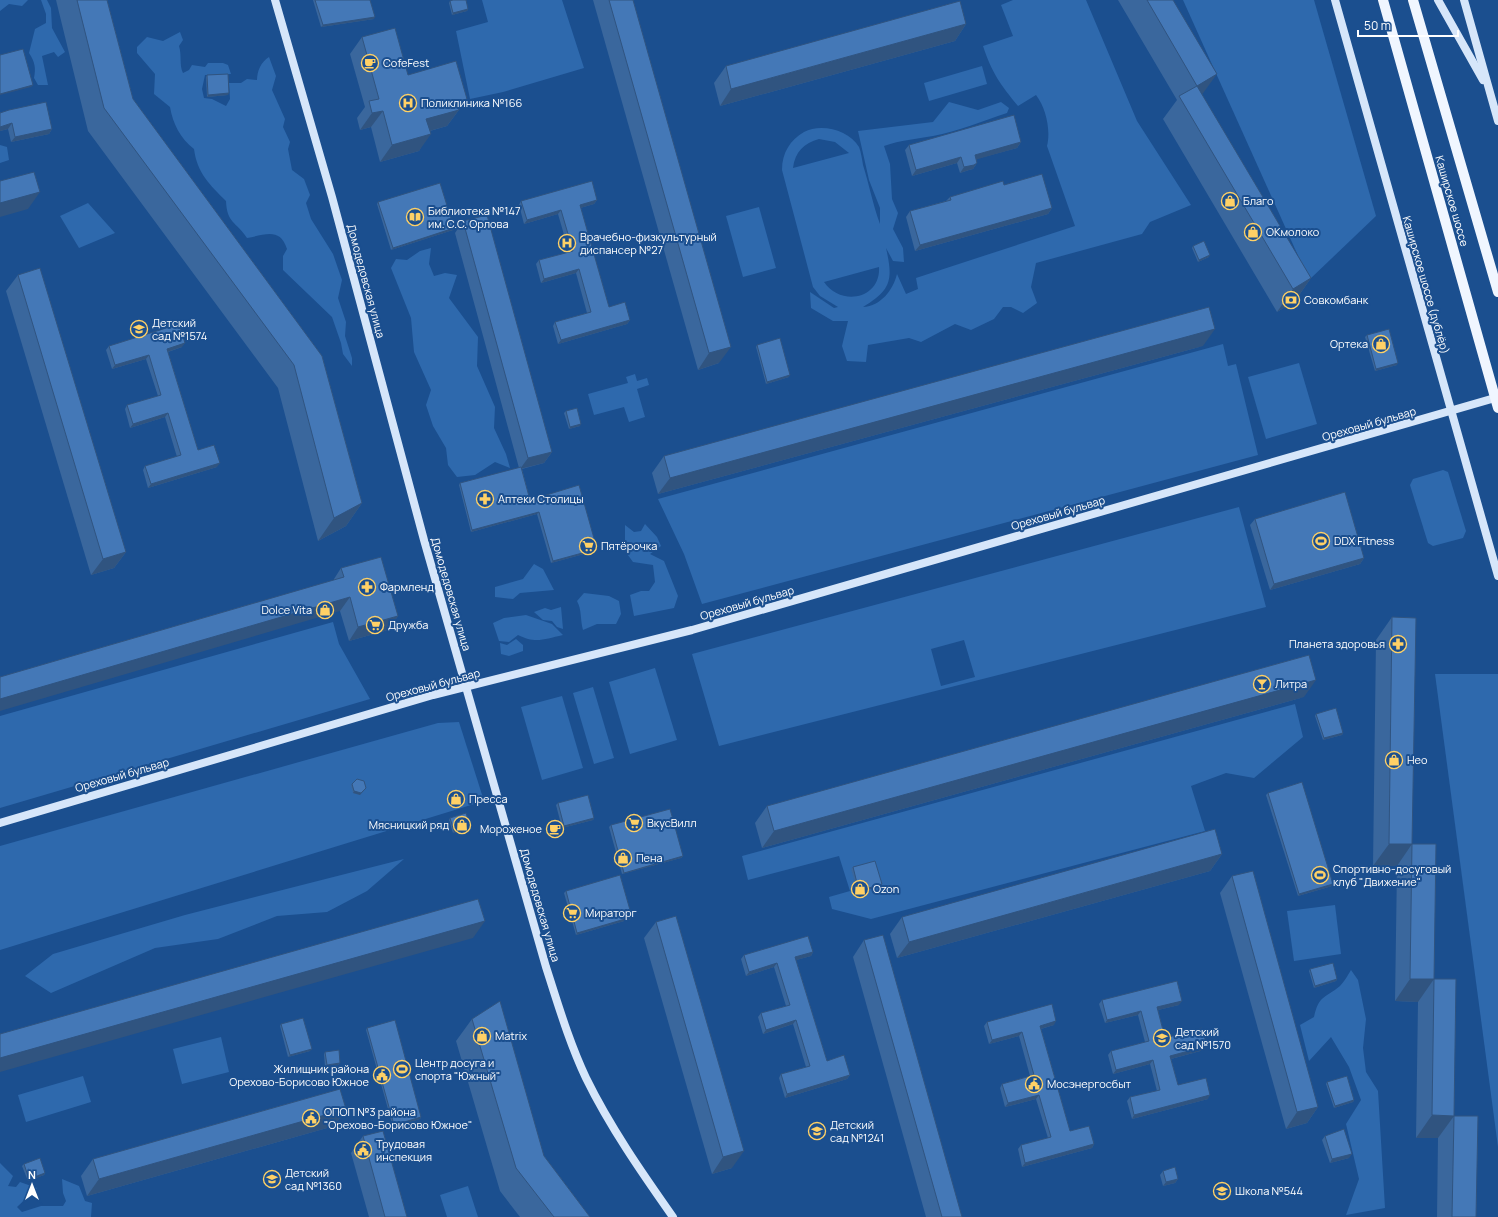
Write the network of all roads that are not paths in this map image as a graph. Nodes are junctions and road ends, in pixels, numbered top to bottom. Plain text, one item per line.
1 (275, 0) edge
2 (1335, 0) edge
3 (1383, 0) edge
4 (1413, 0) edge
5 (1438, 0) edge
6 (1464, 0) edge
7 (1490, 92) junction
8 (1498, 121) edge
9 (1498, 292) edge
10 (1497, 401) edge
11 (1450, 411) junction
12 (1498, 576) edge
13 (465, 687) junction
14 (0, 823) edge
15 (673, 1217) edge

1 - 13 main road, Домодедовская улица
2 - 11 main road, Каширское шоссе (дублёр)
3 - 10 main road, Каширское шоссе
4 - 9 main road, Каширское шоссе
5 - 7 main road
6 - 7 main road
7 - 8 main road
10 - 11 main road, Ореховый бульвар
11 - 12 main road, Каширское шоссе (дублёр)
11 - 13 main road, Ореховый бульвар
13 - 14 main road, Ореховый бульвар
13 - 15 main road, Домодедовская улица

